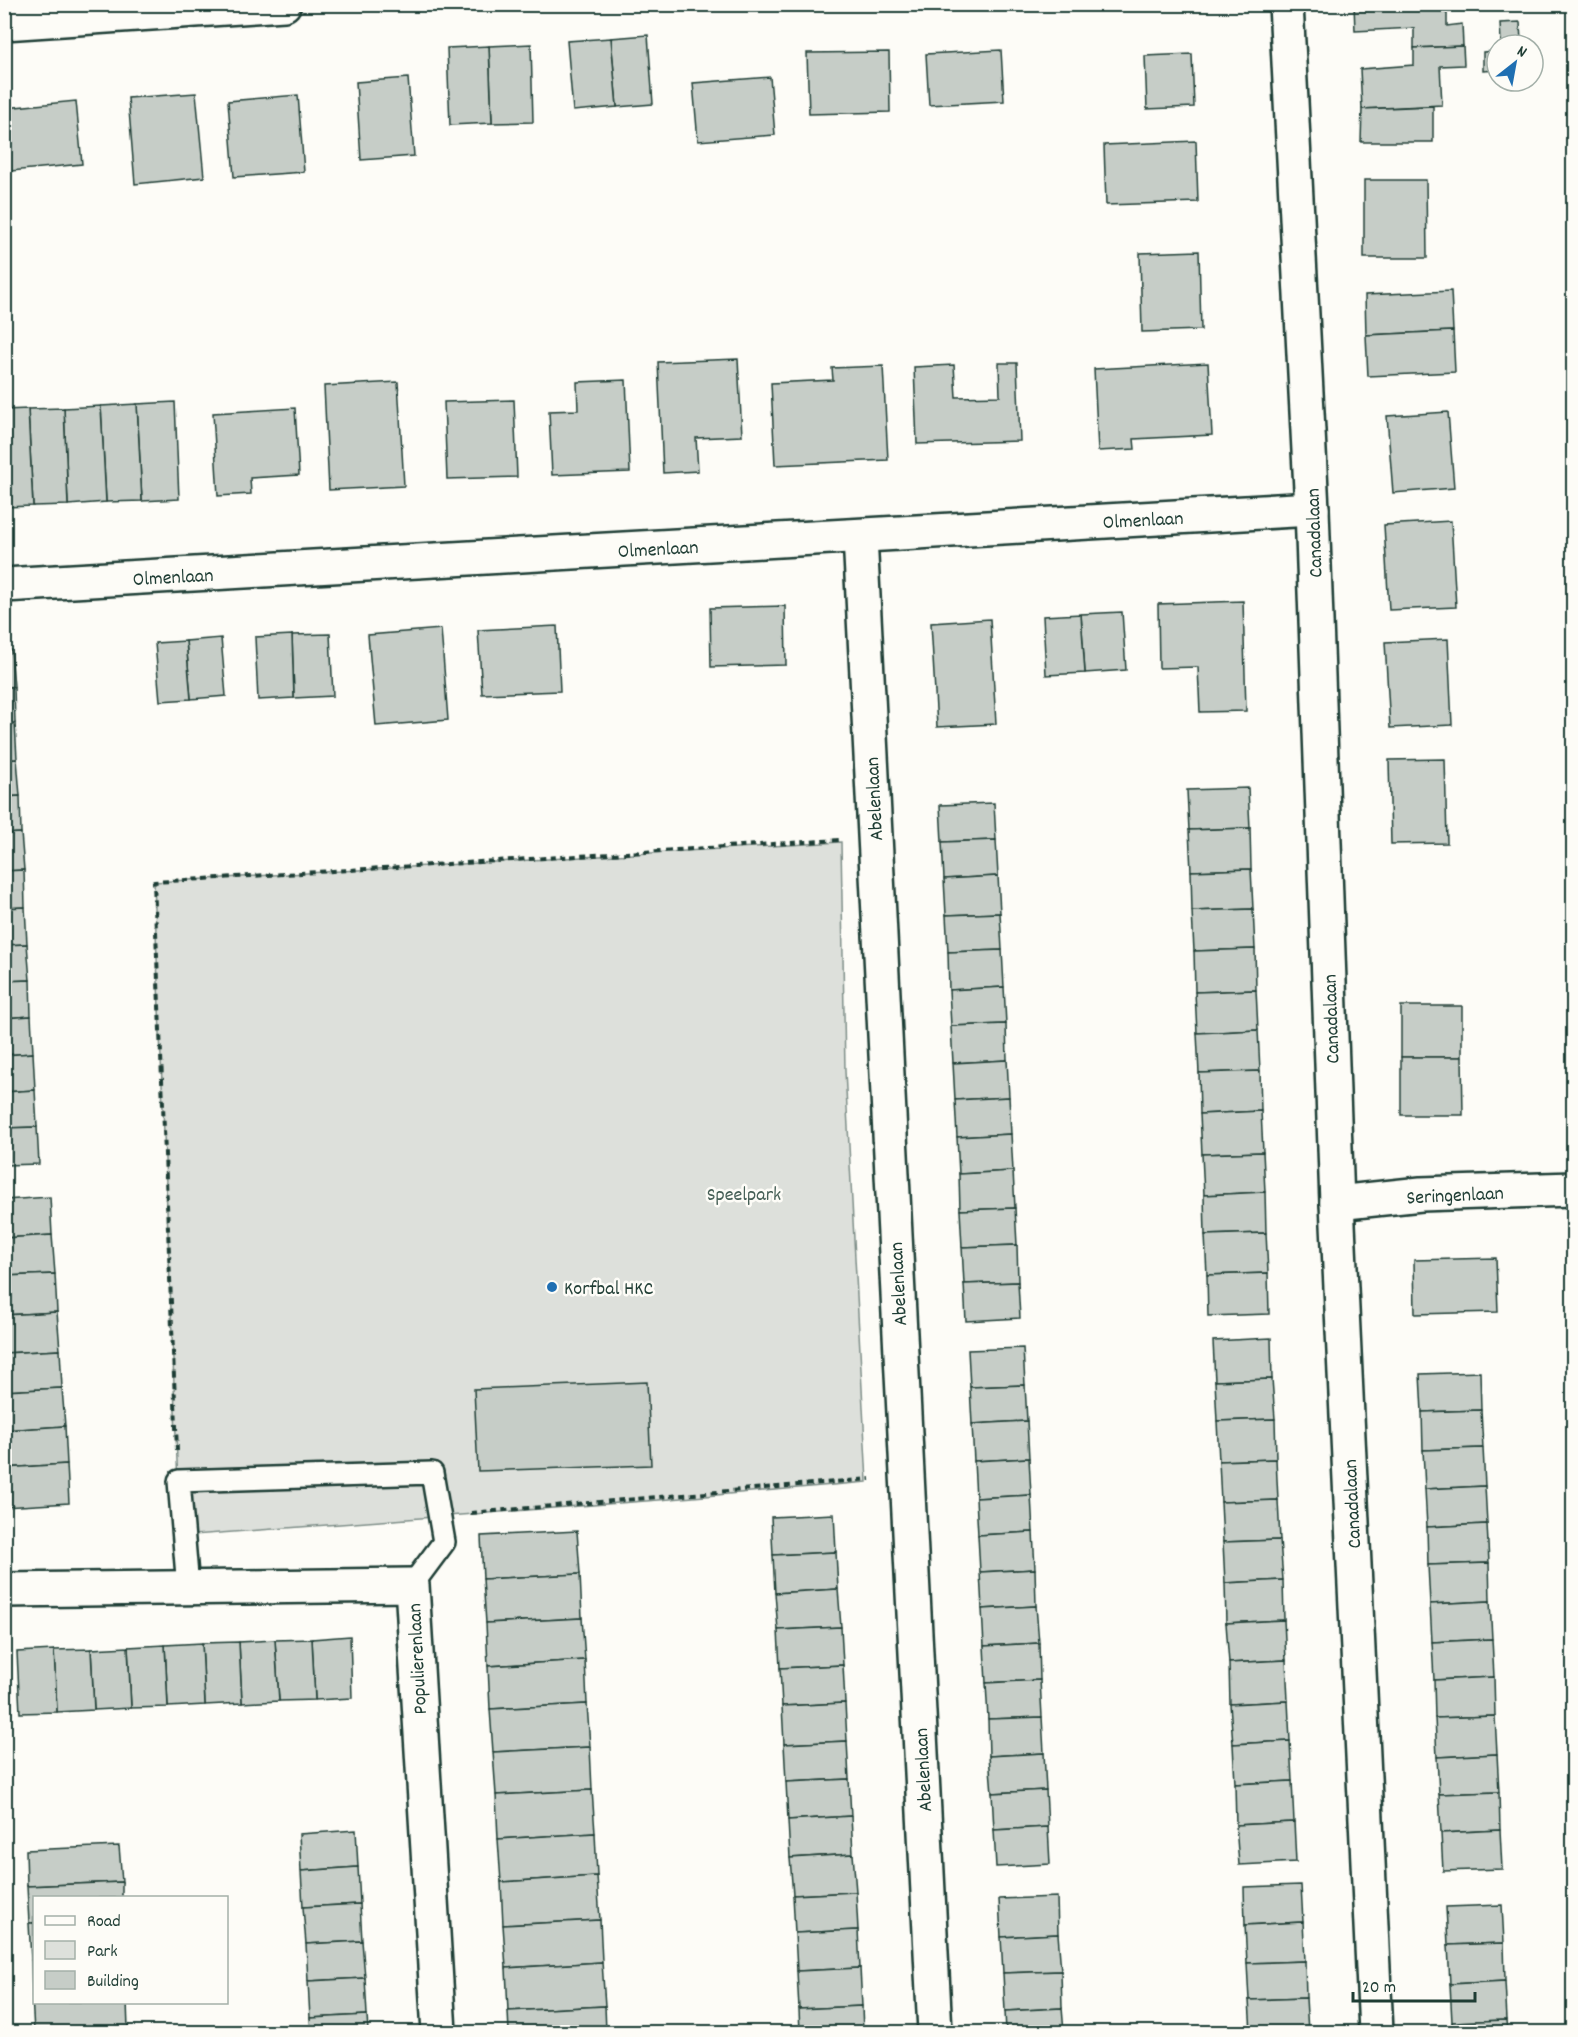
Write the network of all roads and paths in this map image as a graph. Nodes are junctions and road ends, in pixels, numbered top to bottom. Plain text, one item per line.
1 (284, 4) edge
2 (1286, 4) edge
3 (4, 23) edge
4 (1312, 509) junction
5 (860, 536) junction
6 (4, 585) edge
7 (875, 838) junction
8 (1574, 1189) edge
9 (1336, 1203) junction
10 (907, 1476) junction
11 (178, 1481) junction
12 (444, 1542) junction
13 (412, 1585) junction
14 (189, 1588) junction
15 (4, 1590) edge
16 (439, 2032) edge
17 (935, 2032) edge
18 (1376, 2032) edge

1 - 3 street
2 - 4 street, Canadalaan
4 - 5 street, Olmenlaan
4 - 9 street, Canadalaan
5 - 6 street, Olmenlaan
5 - 7 street, Abelenlaan
7 - 10 street, Abelenlaan
7 - 11 path
8 - 9 street, Seringenlaan
9 - 18 street, Canadalaan
10 - 12 path
10 - 17 street, Abelenlaan
11 - 12 lane
11 - 14 lane
12 - 13 lane
13 - 14 street, Populierenlaan
13 - 16 street, Populierenlaan
14 - 15 street, Populierenlaan

